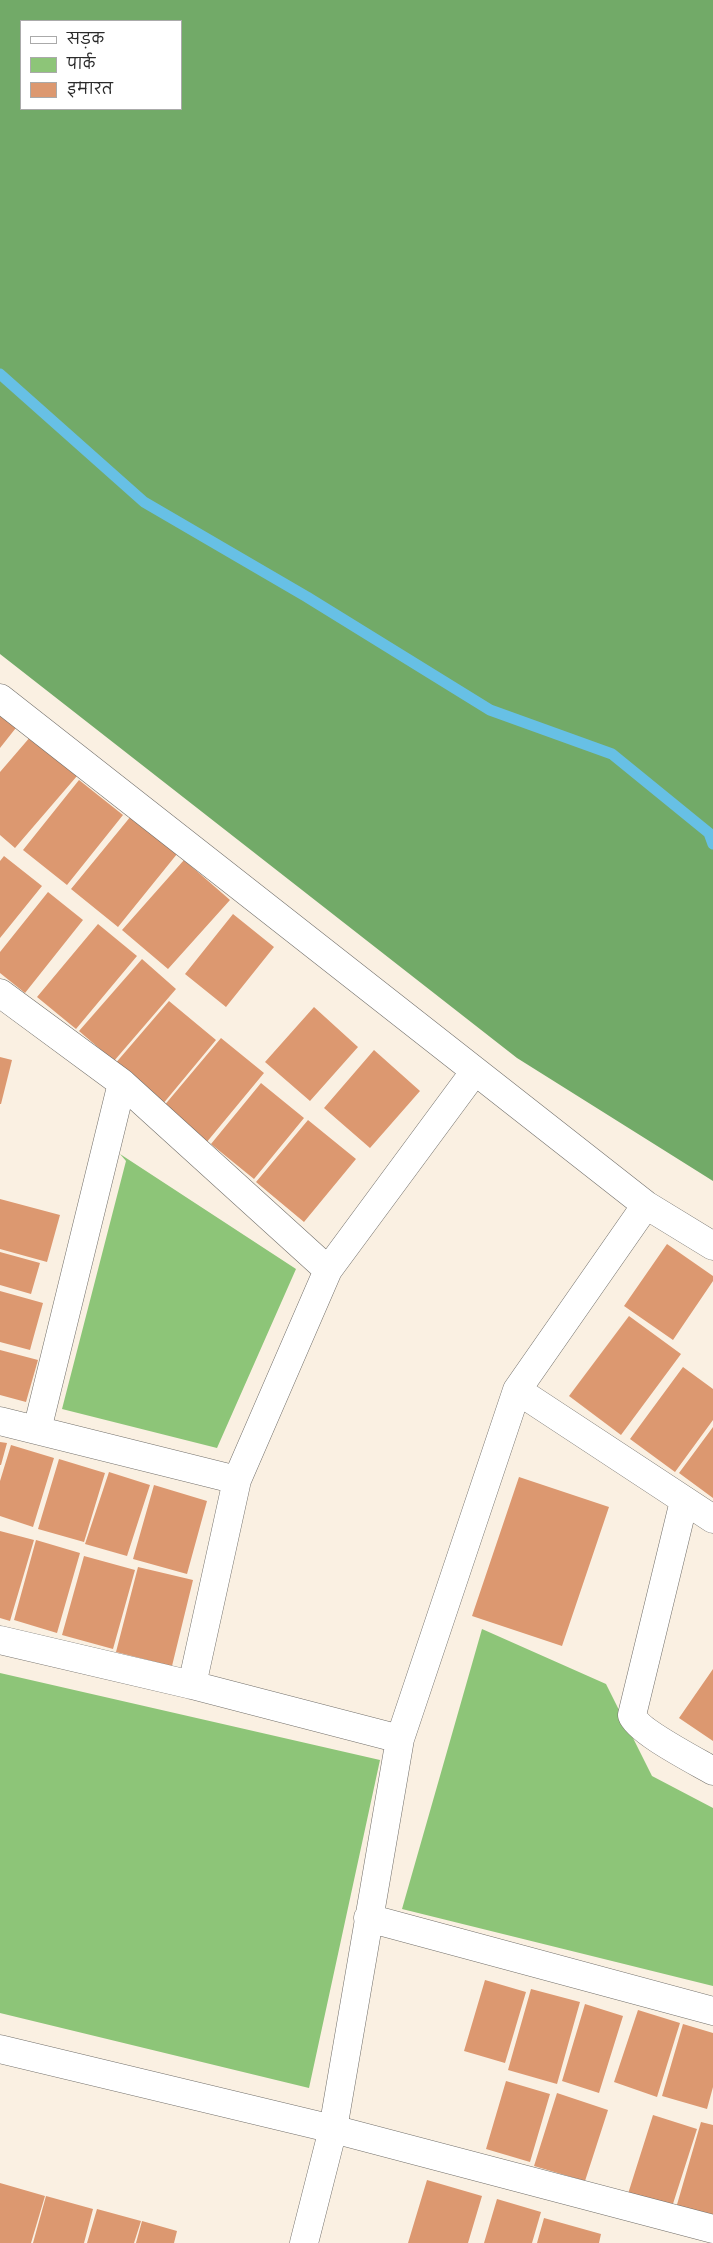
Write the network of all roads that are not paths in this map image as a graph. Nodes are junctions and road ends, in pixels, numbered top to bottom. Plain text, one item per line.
1 (0, 698) edge
2 (0, 994) edge
3 (475, 1071) junction
4 (122, 1083) junction
5 (646, 1205) junction
6 (713, 1246) edge
7 (328, 1270) junction
8 (517, 1390) junction
9 (0, 1421) edge
10 (36, 1430) junction
11 (237, 1480) junction
12 (684, 1501) junction
13 (713, 1519) edge
14 (0, 1640) edge
15 (192, 1685) junction
16 (400, 1739) junction
17 (713, 1771) edge
18 (368, 1918) junction
19 (713, 2011) edge
20 (0, 2049) edge
21 (333, 2129) junction
22 (713, 2229) edge
23 (304, 2243) edge

1 - 3 street
2 - 4 street
3 - 5 street
3 - 7 street
4 - 7 street
4 - 10 street
5 - 6 street
5 - 8 street
7 - 11 street
8 - 12 street
8 - 16 street
9 - 10 street
10 - 11 street
11 - 15 street
12 - 13 street
12 - 17 street
14 - 15 street
15 - 16 street
16 - 18 street
18 - 19 street
18 - 21 street
20 - 21 street
21 - 22 street
21 - 23 street

